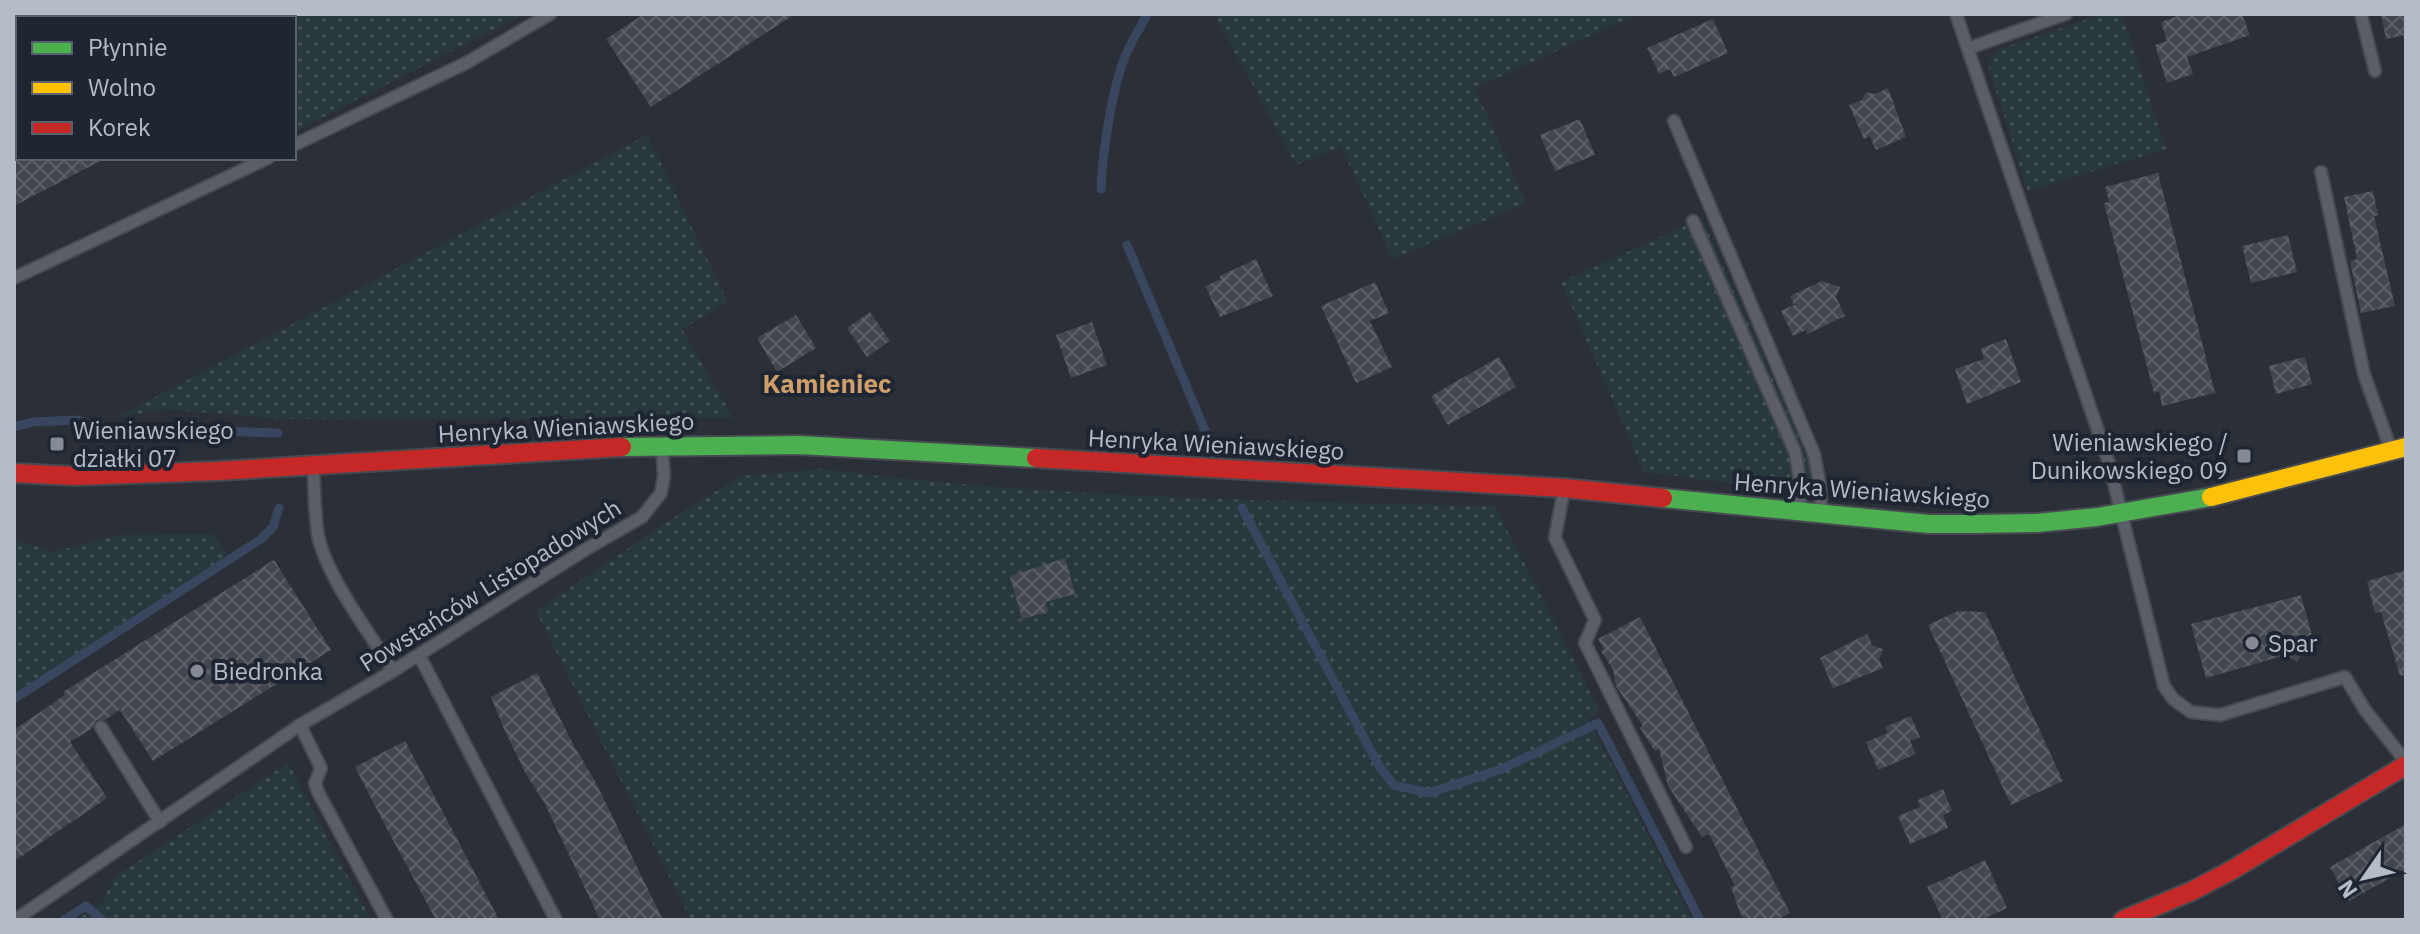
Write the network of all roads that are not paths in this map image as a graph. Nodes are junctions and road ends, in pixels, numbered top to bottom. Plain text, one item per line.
1 (550, 14) edge
2 (1956, 14) edge
3 (2066, 14) edge
4 (2361, 14) edge
5 (1969, 48) junction
6 (2375, 71) dead end
7 (1674, 121) dead end
8 (296, 144) edge
9 (264, 160) edge
10 (2321, 172) dead end
11 (1693, 221) dead end
12 (14, 278) edge
13 (662, 445) junction
14 (2398, 449) edge
15 (313, 465) junction
16 (14, 473) edge
17 (1564, 488) junction
18 (1800, 510) junction
19 (1821, 512) junction
20 (2120, 513) junction
21 (419, 655) junction
22 (393, 671) junction
23 (300, 725) junction
24 (101, 727) dead end
25 (2406, 764) edge
26 (160, 822) junction
27 (1686, 847) dead end
28 (2157, 913) edge
29 (15, 920) edge
30 (387, 920) edge
31 (556, 920) edge
32 (2123, 920) edge

1 - 8 lane
2 - 5 lane
3 - 5 lane
4 - 6 lane
5 - 20 lane
7 - 19 lane
9 - 12 lane
10 - 14 lane
11 - 18 lane
13 - 15 street, Henryka Wieniawskiego
13 - 17 street, Henryka Wieniawskiego
13 - 21 lane, Powstańców Listopadowych
14 - 20 street, Henryka Wieniawskiego
15 - 16 street, Henryka Wieniawskiego
15 - 22 lane
17 - 18 street, Henryka Wieniawskiego
17 - 27 lane
18 - 19 street, Henryka Wieniawskiego
19 - 20 street, Henryka Wieniawskiego
20 - 25 lane
21 - 22 lane, Powstańców Listopadowych
21 - 31 lane
22 - 23 lane, Powstańców Listopadowych
23 - 26 lane, Powstańców Listopadowych
23 - 30 lane
24 - 26 lane
25 - 28 street
26 - 29 lane, Powstańców Listopadowych
28 - 32 street

